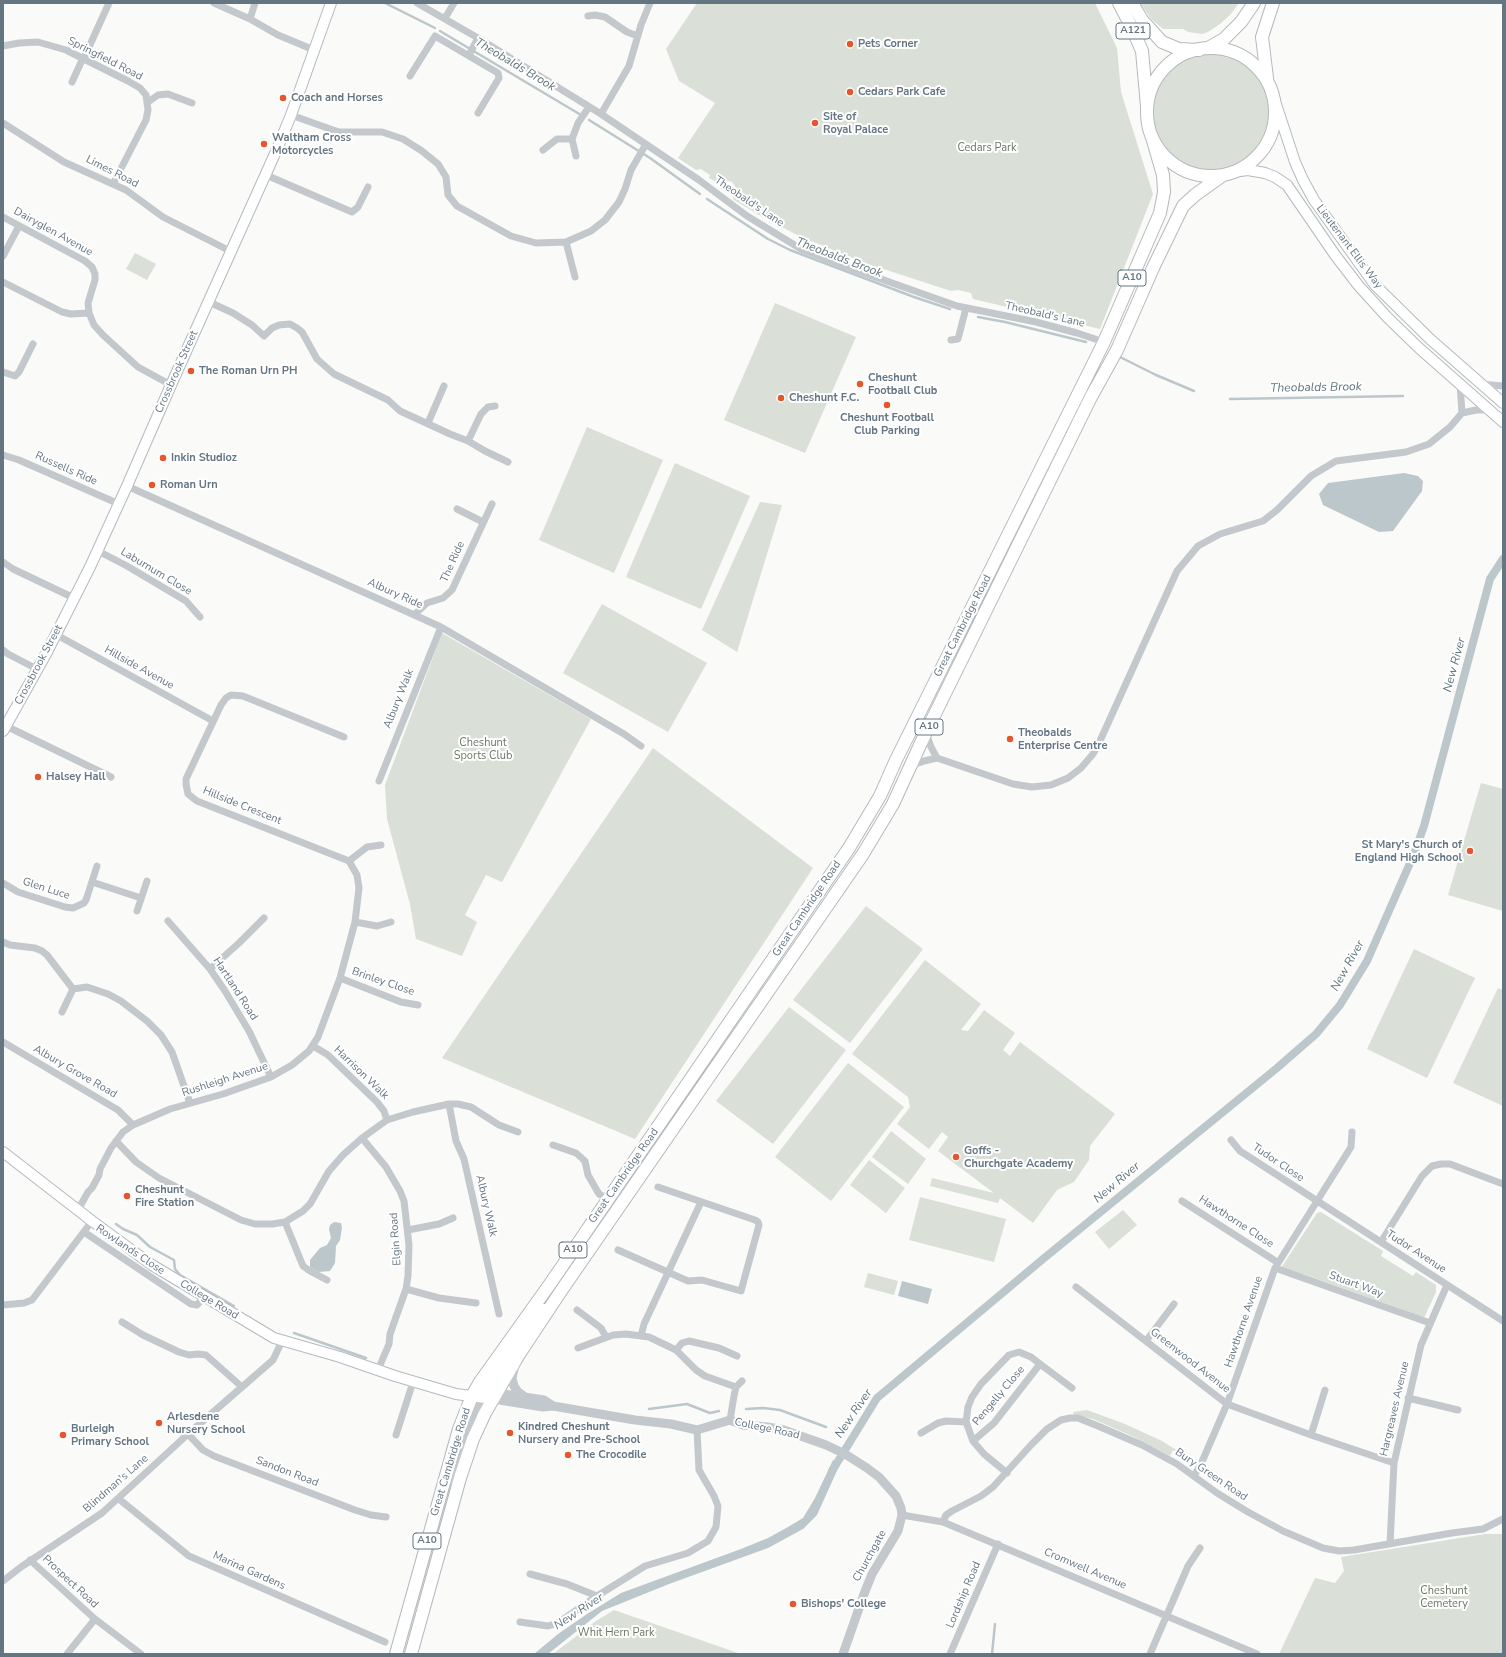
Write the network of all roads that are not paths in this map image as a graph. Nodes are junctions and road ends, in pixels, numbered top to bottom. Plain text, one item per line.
1 (109, 3) edge
2 (214, 3) edge
3 (255, 3) edge
4 (331, 3) edge
5 (417, 3) edge
6 (454, 3) edge
7 (650, 3) edge
8 (1118, 3) edge
9 (1132, 3) edge
10 (1254, 3) edge
11 (1274, 3) edge
12 (588, 16) dead end
13 (445, 18) junction
14 (250, 19) junction
15 (638, 36) junction
16 (478, 38) junction
17 (3, 46) edge
18 (1202, 49) junction
19 (314, 50) junction
20 (471, 51) junction
21 (83, 58) junction
22 (410, 76) dead end
23 (1267, 78) junction
24 (72, 82) dead end
25 (1273, 94) junction
26 (148, 102) junction
27 (192, 103) dead end
28 (1147, 106) junction
29 (589, 108) junction
30 (478, 113) dead end
31 (601, 114) junction
32 (291, 115) junction
33 (3, 123) edge
34 (1152, 137) junction
35 (572, 139) junction
36 (646, 144) junction
37 (543, 150) dead end
38 (576, 156) dead end
39 (1227, 173) junction
40 (266, 175) junction
41 (114, 184) junction
42 (368, 187) dead end
43 (3, 217) edge
44 (19, 226) junction
45 (566, 242) junction
46 (232, 252) junction
47 (3, 256) edge
48 (575, 277) dead end
49 (3, 282) edge
50 (209, 302) junction
51 (965, 312) junction
52 (89, 313) junction
53 (951, 340) dead end
54 (1104, 342) junction
55 (33, 344) dead end
56 (3, 372) edge
57 (1460, 384) junction
58 (1480, 384) junction
59 (171, 385) junction
60 (444, 386) dead end
61 (1503, 386) edge
62 (1503, 404) edge
63 (495, 406) dead end
64 (1489, 410) junction
65 (1462, 413) junction
66 (1503, 422) edge
67 (428, 423) junction
68 (468, 440) junction
69 (3, 455) edge
70 (508, 462) dead end
71 (127, 486) junction
72 (119, 504) junction
73 (492, 504) dead end
74 (457, 509) dead end
75 (483, 522) junction
76 (98, 551) junction
77 (3, 562) edge
78 (74, 598) junction
79 (414, 615) junction
80 (200, 617) dead end
81 (441, 627) junction
82 (55, 634) junction
83 (3, 650) edge
84 (37, 669) junction
85 (213, 721) junction
86 (4, 729) edge
87 (926, 732) junction
88 (344, 737) dead end
89 (640, 746) dead end
90 (937, 758) junction
91 (910, 766) junction
92 (111, 777) dead end
93 (378, 780) dead end
94 (381, 845) dead end
95 (349, 861) junction
96 (97, 866) dead end
97 (147, 881) dead end
98 (92, 882) junction
99 (3, 883) edge
100 (142, 898) junction
101 (137, 911) dead end
102 (264, 918) dead end
103 (168, 921) dead end
104 (355, 922) junction
105 (391, 922) dead end
106 (3, 942) edge
107 (210, 969) junction
108 (340, 978) junction
109 (73, 989) junction
110 (418, 1005) dead end
111 (62, 1012) dead end
112 (3, 1042) edge
113 (313, 1046) junction
114 (271, 1077) junction
115 (190, 1103) junction
116 (449, 1104) junction
117 (387, 1120) junction
118 (132, 1125) junction
119 (518, 1132) dead end
120 (1352, 1132) dead end
121 (362, 1138) junction
122 (1231, 1140) dead end
123 (116, 1141) junction
124 (553, 1146) dead end
125 (3, 1152) edge
126 (1503, 1184) edge
127 (658, 1187) dead end
128 (608, 1199) junction
129 (1182, 1201) dead end
130 (701, 1202) junction
131 (1316, 1202) junction
132 (78, 1210) junction
133 (453, 1218) dead end
134 (92, 1221) junction
135 (285, 1222) junction
136 (408, 1230) junction
137 (84, 1232) junction
138 (1381, 1242) junction
139 (618, 1250) dead end
140 (1276, 1265) junction
141 (667, 1271) junction
142 (327, 1280) dead end
143 (1447, 1285) junction
144 (1076, 1287) dead end
145 (406, 1289) junction
146 (561, 1292) junction
147 (204, 1297) junction
148 (476, 1303) dead end
149 (1174, 1304) dead end
150 (3, 1306) edge
151 (577, 1310) dead end
152 (499, 1314) dead end
153 (1503, 1321) edge
154 (122, 1322) dead end
155 (1430, 1323) junction
156 (641, 1336) junction
157 (606, 1337) junction
158 (282, 1340) junction
159 (1146, 1341) junction
160 (578, 1348) dead end
161 (676, 1350) junction
162 (518, 1356) junction
163 (737, 1356) dead end
164 (1040, 1364) junction
165 (378, 1370) junction
166 (413, 1382) junction
167 (242, 1388) junction
168 (1072, 1388) dead end
169 (1325, 1390) dead end
170 (484, 1395) junction
171 (525, 1397) junction
172 (1408, 1398) junction
173 (1227, 1404) junction
174 (553, 1406) junction
175 (1458, 1410) dead end
176 (730, 1420) junction
177 (966, 1422) junction
178 (697, 1430) junction
179 (921, 1433) dead end
180 (188, 1434) junction
181 (396, 1435) dead end
182 (1310, 1435) junction
183 (973, 1441) junction
184 (1394, 1463) junction
185 (1007, 1473) junction
186 (1194, 1476) junction
187 (119, 1499) junction
188 (902, 1515) junction
189 (386, 1517) dead end
190 (1503, 1519) edge
191 (943, 1522) junction
192 (998, 1544) junction
193 (1390, 1544) junction
194 (1200, 1548) dead end
195 (30, 1560) junction
196 (530, 1574) dead end
197 (3, 1581) edge
198 (597, 1596) junction
199 (1167, 1615) junction
200 (95, 1619) junction
201 (520, 1622) dead end
202 (385, 1642) dead end
203 (67, 1654) edge
204 (141, 1654) edge
205 (396, 1654) edge
206 (411, 1654) edge
207 (843, 1654) edge
208 (950, 1654) edge
209 (1150, 1654) edge
210 (1258, 1654) edge

1 - 21 street
2 - 14 street
3 - 14 street
4 - 19 main road, Crossbrook Street
5 - 13 street, Theobald's Lane
6 - 13 street
7 - 15 street
8 - 28 main road, A121
9 - 18 main road, A121
10 - 18 main road
11 - 23 main road
12 - 15 street
13 - 16 street, Theobald's Lane
14 - 19 street
15 - 31 street
16 - 20 street
16 - 29 street, Theobald's Lane
17 - 21 street, Springfield Road
18 - 23 main road
18 - 28 main road
19 - 32 main road, Crossbrook Street
20 - 22 street
20 - 30 street
21 - 24 street
21 - 26 street, Springfield Road
23 - 25 main road
25 - 39 main road
25 - 58 main road, Lieutenant Ellis Way
26 - 27 street
26 - 41 street
28 - 34 main road
29 - 31 street, Theobald's Lane
29 - 35 street
31 - 36 street, Theobald's Lane
32 - 40 main road, Crossbrook Street
32 - 45 street
33 - 41 street, Limes Road
34 - 39 main road
34 - 54 main road, Great Cambridge Road / A10
35 - 37 street
35 - 38 street
36 - 45 street
36 - 51 street, Theobald's Lane
39 - 57 main road, Lieutenant Ellis Way
39 - 87 main road, Great Cambridge Road / A10
40 - 42 street
40 - 46 main road, Crossbrook Street
41 - 46 street, Limes Road
43 - 44 street, Dairyglen Avenue
44 - 47 street
44 - 52 street, Dairyglen Avenue
45 - 48 street
46 - 50 main road, Crossbrook Street
49 - 52 street
50 - 59 main road, Crossbrook Street
50 - 67 street
51 - 53 street
51 - 54 street, Theobald's Lane
52 - 59 street
54 - 128 main road, Great Cambridge Road / A10
55 - 56 street
57 - 64 main road, Lieutenant Ellis Way
57 - 65 street
58 - 61 street
58 - 62 main road, Lieutenant Ellis Way
59 - 71 main road, Crossbrook Street
60 - 67 street
63 - 68 street
64 - 65 street
64 - 66 main road, Lieutenant Ellis Way
65 - 90 street
67 - 68 street
68 - 70 street
69 - 72 street, Russells Ride
71 - 72 main road, Crossbrook Street
71 - 79 street, Albury Ride
72 - 76 main road, Crossbrook Street
73 - 75 street, The Ride
74 - 75 street
75 - 79 street, The Ride
76 - 78 main road, Crossbrook Street
76 - 80 street, Laburnum Close
77 - 78 street
78 - 82 main road, Crossbrook Street
79 - 81 street, Albury Ride
81 - 89 street, Albury Ride
81 - 93 street, Albury Walk
82 - 84 main road, Crossbrook Street
82 - 85 street, Hillside Avenue
83 - 84 street
84 - 86 main road, Crossbrook Street
85 - 88 street, Hillside Crescent
85 - 95 street, Hillside Crescent
86 - 92 street
87 - 90 street
87 - 91 main road, Great Cambridge Road / A10
90 - 91 street
91 - 146 main road, Great Cambridge Road / A10
94 - 95 street
95 - 104 street, Rushleigh Avenue
96 - 98 street, Glen Luce
97 - 100 street
98 - 99 street, Glen Luce
98 - 100 street
100 - 101 street
102 - 107 street
103 - 107 street, Hartland Road
104 - 105 street
104 - 108 street, Rushleigh Avenue
106 - 109 street
107 - 114 street, Hartland Road
108 - 110 street, Brinley Close
108 - 113 street, Rushleigh Avenue
109 - 111 street
109 - 115 street
112 - 118 street, Albury Grove Road
113 - 114 street, Rushleigh Avenue
113 - 117 street, Harrison Walk
114 - 115 street, Rushleigh Avenue
115 - 118 street, Rushleigh Avenue
116 - 117 street
116 - 119 street
116 - 152 street, Albury Walk
117 - 121 street
118 - 123 street, Rushleigh Avenue
120 - 131 street, Hawthorne Avenue
121 - 135 street
121 - 136 street, Elgin Road
122 - 131 street, Tudor Close
123 - 132 street, Rushleigh Avenue
123 - 135 street
124 - 128 street
125 - 132 main road, College Road
126 - 138 street
127 - 130 street
128 - 170 main road, Great Cambridge Road / A10
129 - 140 street, Hawthorne Close
130 - 141 street
130 - 141 street
131 - 138 street, Tudor Avenue
131 - 140 street, Hawthorne Avenue
132 - 134 main road, College Road
133 - 136 street
134 - 137 street, Rowlands Close
134 - 147 main road, College Road
135 - 142 street
136 - 145 street, Elgin Road
137 - 147 street, Rowlands Close
137 - 150 street, Rowlands Close
138 - 143 street, Tudor Avenue
139 - 141 street
140 - 155 street, Stuart Way
140 - 173 street, Hawthorne Avenue
141 - 156 street
143 - 153 street, Tudor Avenue
143 - 155 street, Hargreaves Avenue
144 - 159 street, Greenwood Avenue
145 - 148 street
145 - 165 street, Elgin Road
146 - 162 main road, Great Cambridge Road / A10
146 - 170 main road
147 - 158 main road, College Road
149 - 159 street
151 - 157 street
154 - 167 street
155 - 172 street, Hargreaves Avenue
156 - 157 street
156 - 161 street
157 - 160 street
158 - 165 main road, College Road
158 - 167 street, Blindman's Lane
159 - 173 street, Greenwood Avenue
161 - 163 street
161 - 176 street
162 - 170 main road, Great Cambridge Road / A10
162 - 171 street
164 - 168 street, Pengelly Close
164 - 177 street, Pengelly Close
164 - 183 street, Pengelly Close
165 - 166 main road, College Road
166 - 170 main road, College Road
166 - 181 street
167 - 180 street, Blindman's Lane
169 - 182 street
170 - 171 street, College Road
170 - 174 street, College Road
170 - 205 main road, Great Cambridge Road / A10
170 - 206 main road, Great Cambridge Road / A10
171 - 174 street, College Road
172 - 175 street
172 - 184 street, Hargreaves Avenue
173 - 182 street, Greenwood Avenue
173 - 186 street, Hawthorne Avenue
174 - 178 street, College Road
176 - 178 street, College Road
176 - 188 street, College Road
177 - 179 street, Pengelly Close
177 - 183 street, Pengelly Close
178 - 198 street
180 - 187 street, Blindman's Lane
180 - 189 street, Sandon Road
182 - 184 street, Greenwood Avenue
183 - 185 street, Pengelly Close
184 - 193 street, Hargreaves Avenue
185 - 186 street, Bury Green Road
185 - 191 street, Bury Green Road
186 - 193 street, Bury Green Road
187 - 195 street, Blindman's Lane
187 - 202 street, Marina Gardens
188 - 191 street, Cromwell Avenue
188 - 207 street, Churchgate
190 - 193 street, Bury Green Road
191 - 192 street, Cromwell Avenue
192 - 199 street, Cromwell Avenue
192 - 208 street, Lordship Road
194 - 199 street
195 - 197 street, Blindman's Lane
195 - 200 street, Prospect Road
196 - 198 street
198 - 201 street
199 - 209 street
199 - 210 street, Cromwell Avenue
200 - 203 street, Prospect Road
200 - 204 street, Prospect Road

